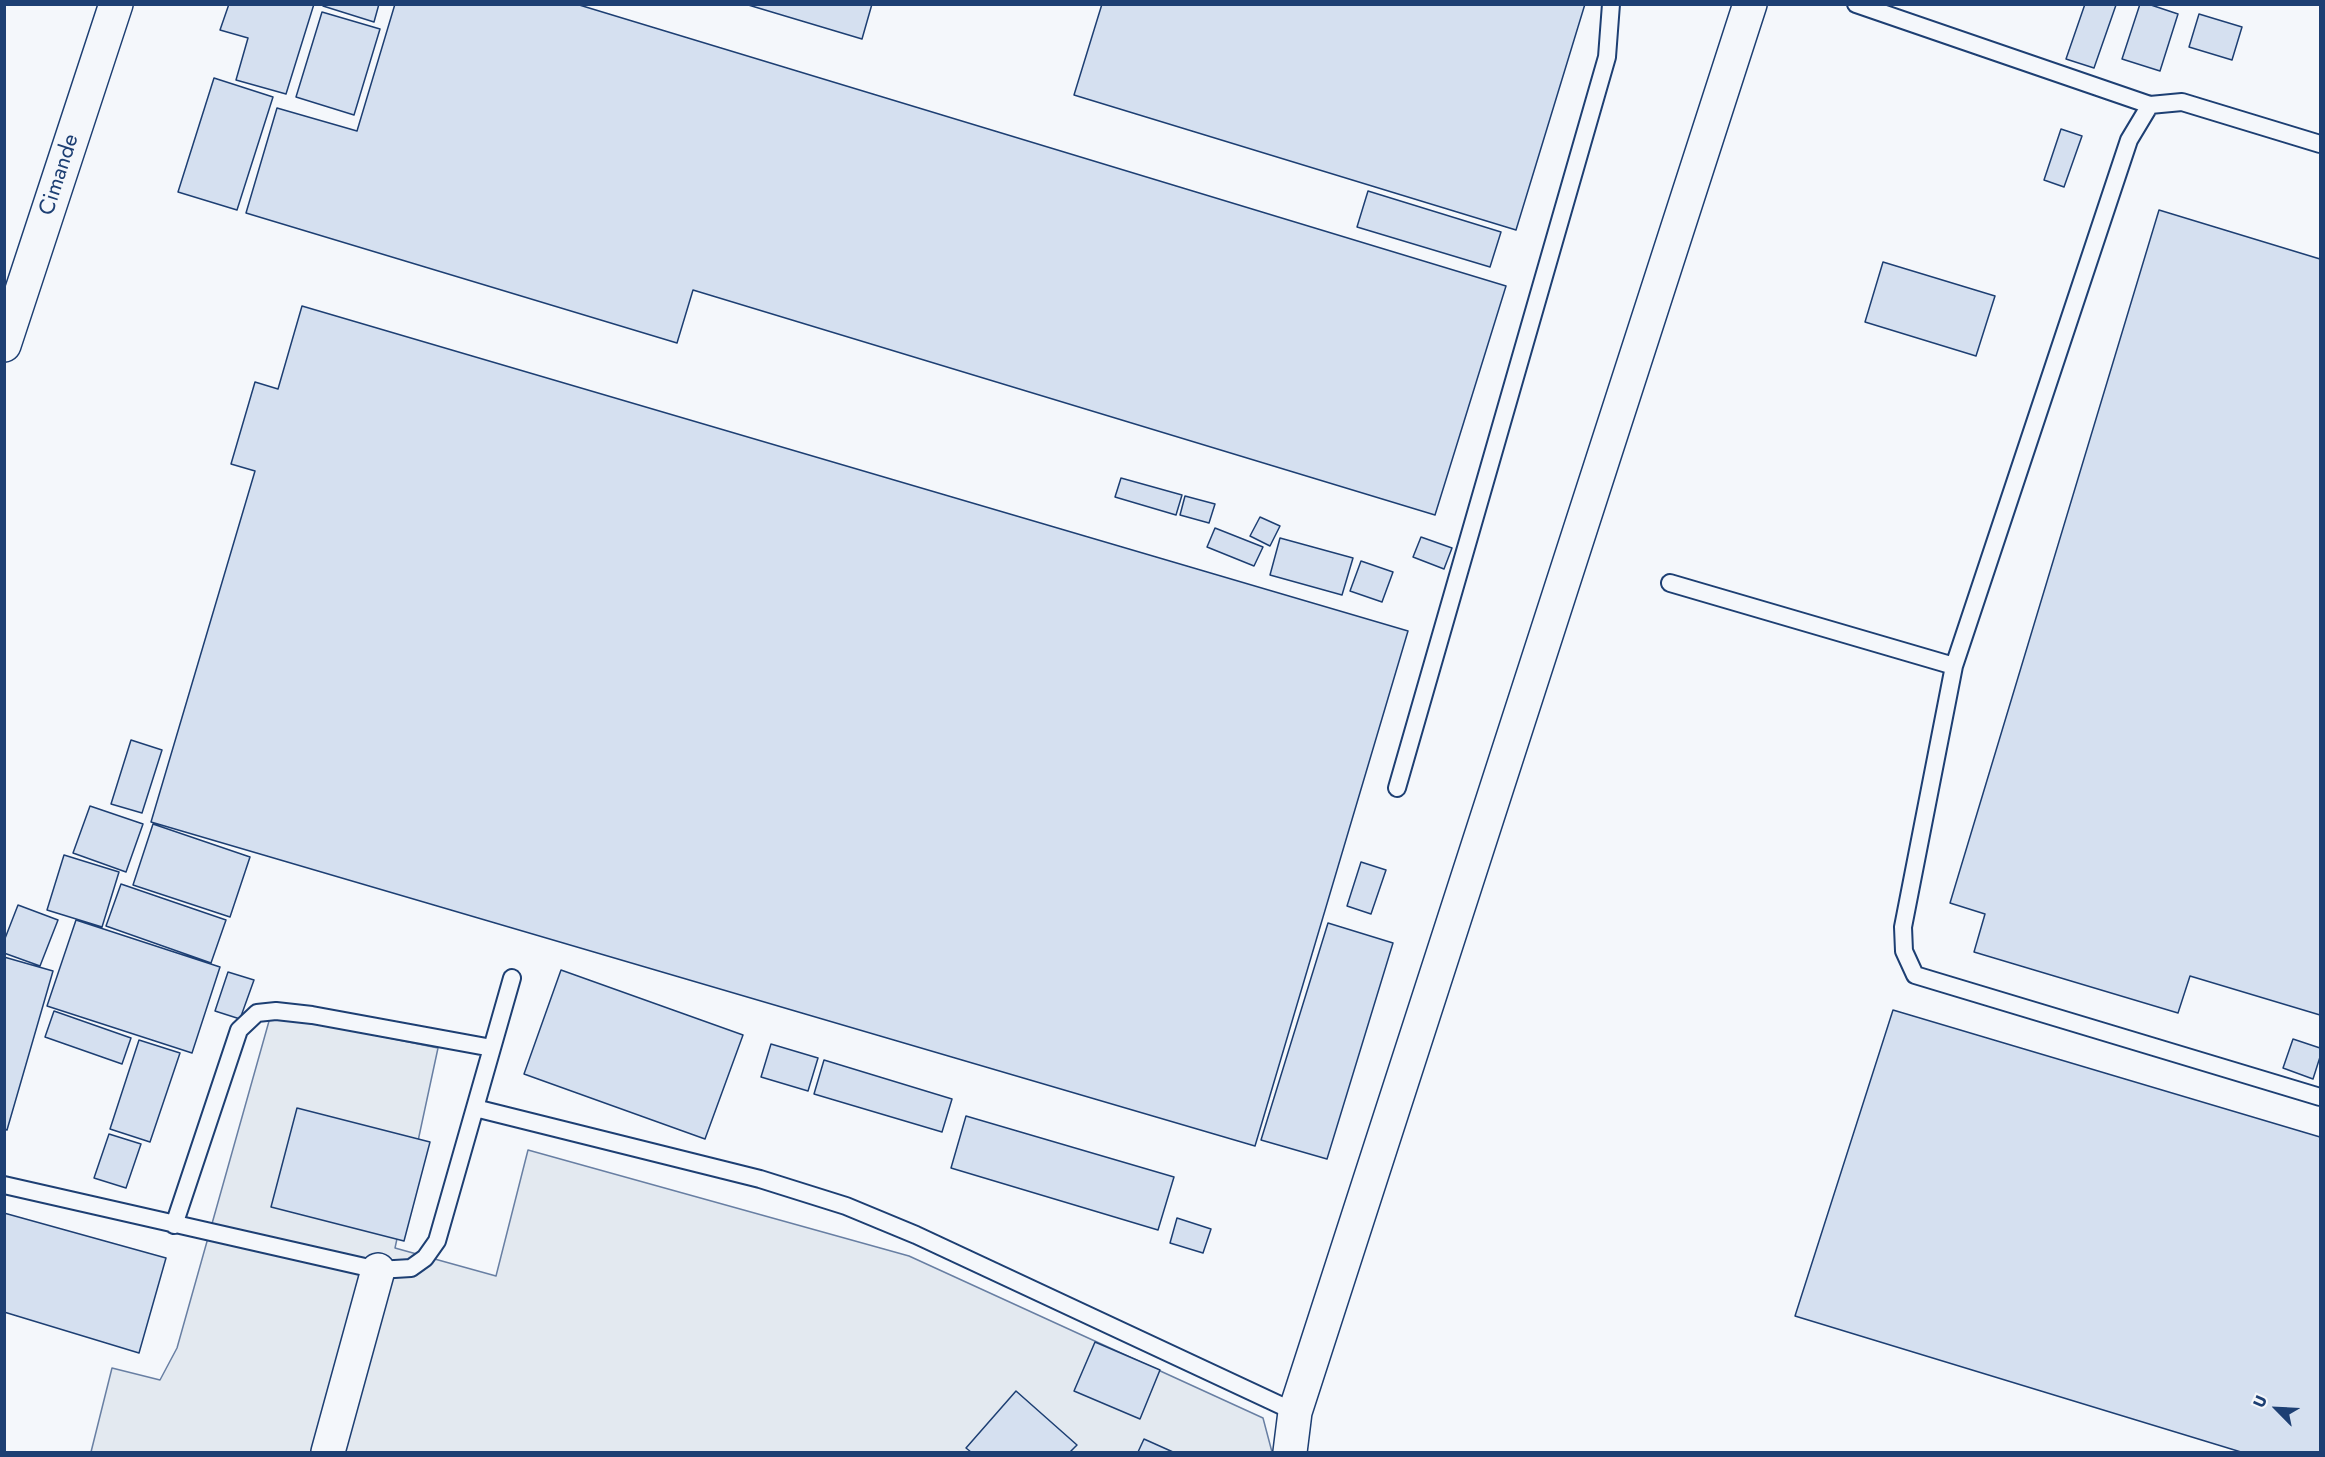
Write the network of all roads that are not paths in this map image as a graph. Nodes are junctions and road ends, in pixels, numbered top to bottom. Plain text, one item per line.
1 (116, 4) edge
2 (1611, 4) edge
3 (1750, 4) edge
4 (1856, 4) edge
5 (2150, 105) junction
6 (2320, 144) edge
7 (4, 345) edge
8 (1670, 583) dead end
9 (1954, 666) junction
10 (1397, 788) dead end
11 (512, 978) dead end
12 (492, 1048) junction
13 (2320, 1097) edge
14 (475, 1108) junction
15 (4, 1185) edge
16 (174, 1225) junction
17 (378, 1270) junction
18 (1295, 1412) junction
19 (328, 1452) edge
20 (1290, 1452) edge

1 - 7 street, Cimande
2 - 10 lane
3 - 18 street
4 - 5 lane
5 - 6 lane
5 - 9 lane
8 - 9 lane
9 - 13 lane
11 - 12 lane
12 - 14 lane
12 - 16 lane
14 - 17 lane
14 - 18 lane
15 - 16 lane
16 - 17 lane
17 - 19 street
18 - 20 street

